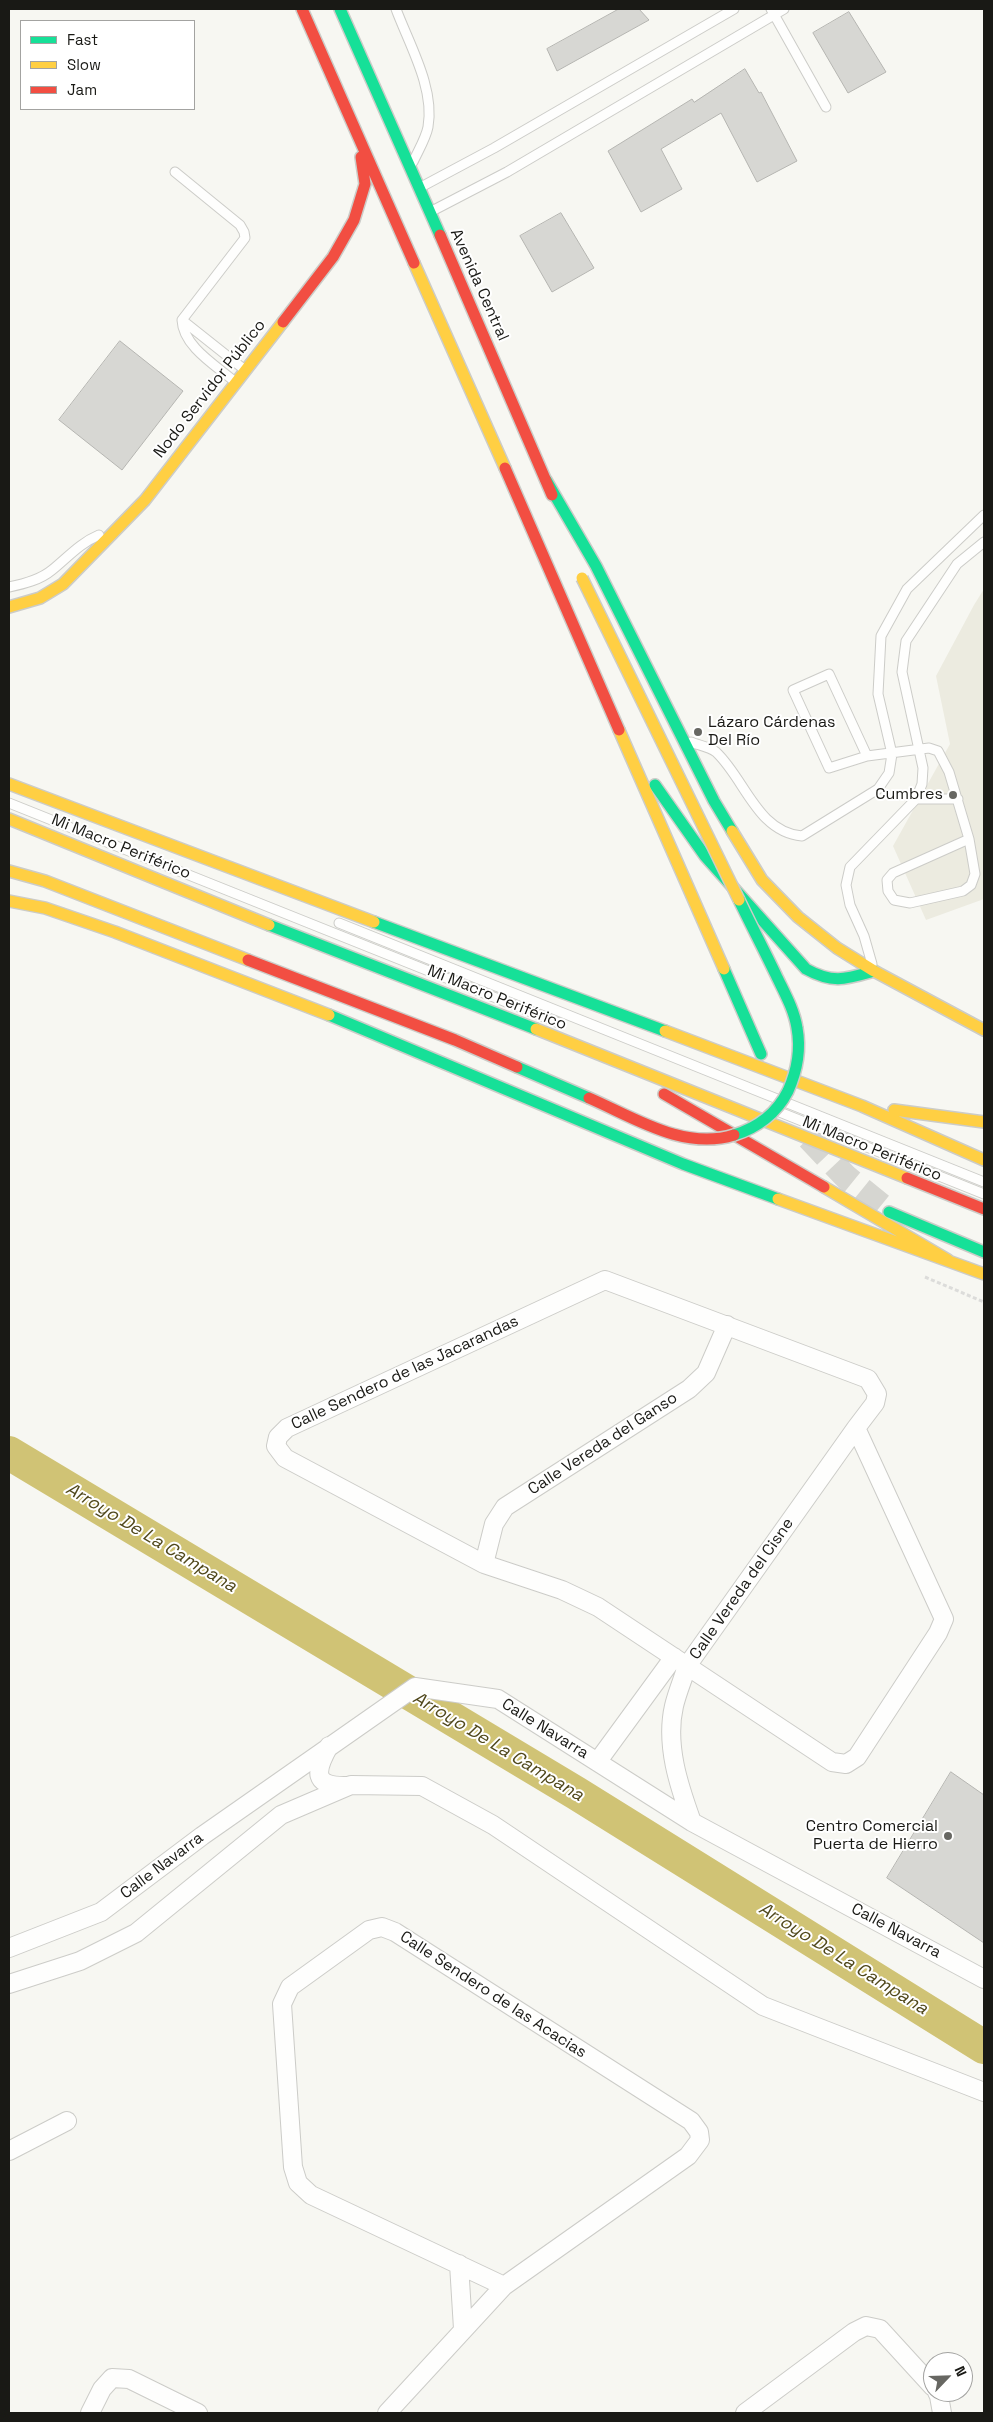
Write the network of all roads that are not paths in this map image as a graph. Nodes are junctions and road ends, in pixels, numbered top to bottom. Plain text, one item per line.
1 (302, 9) edge
2 (340, 9) edge
3 (396, 9) edge
4 (734, 9) edge
5 (784, 9) edge
6 (773, 12) edge
7 (826, 107) dead end
8 (359, 140) junction
9 (411, 167) junction
10 (175, 172) dead end
11 (419, 188) junction
12 (429, 212) junction
13 (182, 320) junction
14 (245, 370) junction
15 (236, 383) junction
16 (546, 480) junction
17 (984, 516) edge
18 (122, 524) junction
19 (569, 542) dead end
20 (984, 542) edge
21 (580, 573) dead end
22 (9, 587) edge
23 (9, 607) edge
24 (683, 739) junction
25 (625, 742) junction
26 (919, 747) junction
27 (892, 754) junction
28 (867, 756) junction
29 (9, 784) edge
30 (9, 793) edge
31 (916, 799) junction
32 (958, 799) junction
33 (9, 803) edge
34 (9, 819) edge
35 (969, 839) junction
36 (154, 850) dead end
37 (9, 871) edge
38 (9, 901) edge
39 (329, 919) dead end
40 (874, 971) junction
41 (570, 1028) dead end
42 (984, 1030) edge
43 (580, 1046) junction
44 (760, 1054) dead end
45 (763, 1105) dead end
46 (862, 1106) junction
47 (984, 1122) edge
48 (984, 1160) edge
49 (984, 1182) edge
50 (984, 1194) edge
51 (984, 1209) edge
52 (889, 1212) tunnel mouth
53 (984, 1252) edge
54 (948, 1260) junction
55 (984, 1274) edge
56 (727, 1325) junction
57 (868, 1379) joint
58 (856, 1428) junction
59 (484, 1564) junction
60 (680, 1661) junction
61 (330, 1746) junction
62 (598, 1761) junction
63 (351, 1785) junction
64 (692, 1822) junction
65 (9, 1948) edge
66 (980, 1974) edge
67 (9, 1984) edge
68 (984, 2092) edge
69 (67, 2121) dead end
70 (9, 2151) edge
71 (459, 2264) junction
72 (504, 2286) junction
73 (463, 2329) junction
74 (923, 2375) edge
75 (90, 2413) edge
76 (198, 2413) edge
77 (387, 2413) edge
78 (745, 2413) edge

1 - 8 main road
2 - 9 main road, Avenida Central
3 - 9 lane
4 - 11 lane
5 - 6 lane
6 - 7 lane
6 - 12 lane
8 - 14 main road, Nodo Servidor Público
8 - 25 main road
9 - 11 main road, Avenida Central
10 - 13 lane
11 - 12 main road, Avenida Central
12 - 16 main road, Avenida Central
13 - 14 lane
13 - 15 lane
14 - 15 main road, Nodo Servidor Público
15 - 18 main road, Nodo Servidor Público
16 - 19 main road, Avenida Central
16 - 24 main road
17 - 27 lane
18 - 22 lane
18 - 23 main road, Nodo Servidor Público
20 - 26 lane
21 - 37 main road, bridge
24 - 27 lane
24 - 40 main road
25 - 40 main road
25 - 44 main road
26 - 27 lane
26 - 31 lane
26 - 32 lane
27 - 28 lane
28 - 28 lane
29 - 46 main road
30 - 36 lane, Mi Macro Periférico
31 - 32 lane
31 - 40 lane
32 - 35 lane
33 - 41 lane, Mi Macro Periférico
34 - 43 main road
35 - 35 lane
38 - 54 main road
39 - 49 lane, Mi Macro Periférico
40 - 42 main road
43 - 51 main road
43 - 54 main road
45 - 50 lane, Mi Macro Periférico
46 - 47 main road
46 - 48 main road
52 - 53 main road
54 - 55 main road
56 - 57 street, Calle Sendero de las Jacarandas
56 - 59 street, Calle Vereda del Ganso
56 - 59 street, Calle Sendero de las Jacarandas
57 - 58 street, Calle Vereda del Cisne
58 - 60 street, Calle Vereda del Cisne
58 - 60 street, Calle Sendero de las Jacarandas
59 - 60 street, Calle Sendero de las Jacarandas
60 - 62 street, Calle Vereda del Cisne
60 - 64 street, Calle Vereda del Cisne
61 - 62 street, Calle Navarra
61 - 63 street
61 - 65 street, Calle Navarra
62 - 64 street, Calle Navarra
63 - 67 street, Calle Navarra
63 - 68 street, Calle Navarra
64 - 66 street, Calle Navarra
69 - 70 street
71 - 72 street, Calle Sendero de las Acacias
71 - 72 street, Calle Sendero de las Acacias
71 - 73 street
72 - 73 street, Calle Sendero de las Acacias
73 - 77 street, Calle Sendero de las Acacias
74 - 78 street
75 - 76 street

